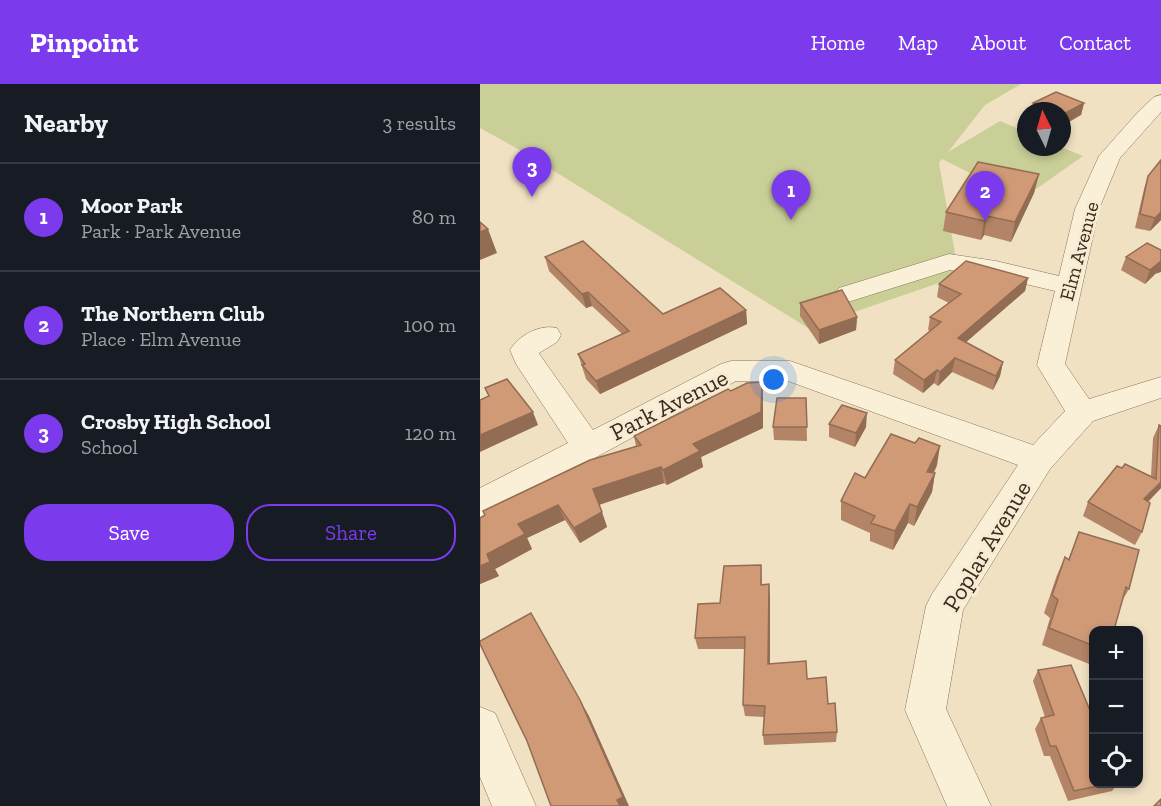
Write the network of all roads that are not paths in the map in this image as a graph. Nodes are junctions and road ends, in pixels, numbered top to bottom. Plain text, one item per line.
1 (1156, 113) edge
2 (1069, 286) junction
3 (848, 294) dead end
4 (547, 335) dead end
5 (1161, 387) edge
6 (1082, 413) junction
7 (588, 447) junction
8 (1039, 460) junction
9 (480, 504) edge
10 (480, 727) edge
11 (514, 806) edge
12 (969, 806) edge

1 - 2 street, Elm Avenue
2 - 3 street
2 - 6 street, Elm Avenue
4 - 7 street
5 - 6 street, Poplar Avenue
6 - 8 street, Poplar Avenue
7 - 8 street, Park Avenue
7 - 9 street, Park Avenue
8 - 12 street, Poplar Avenue
10 - 11 street

